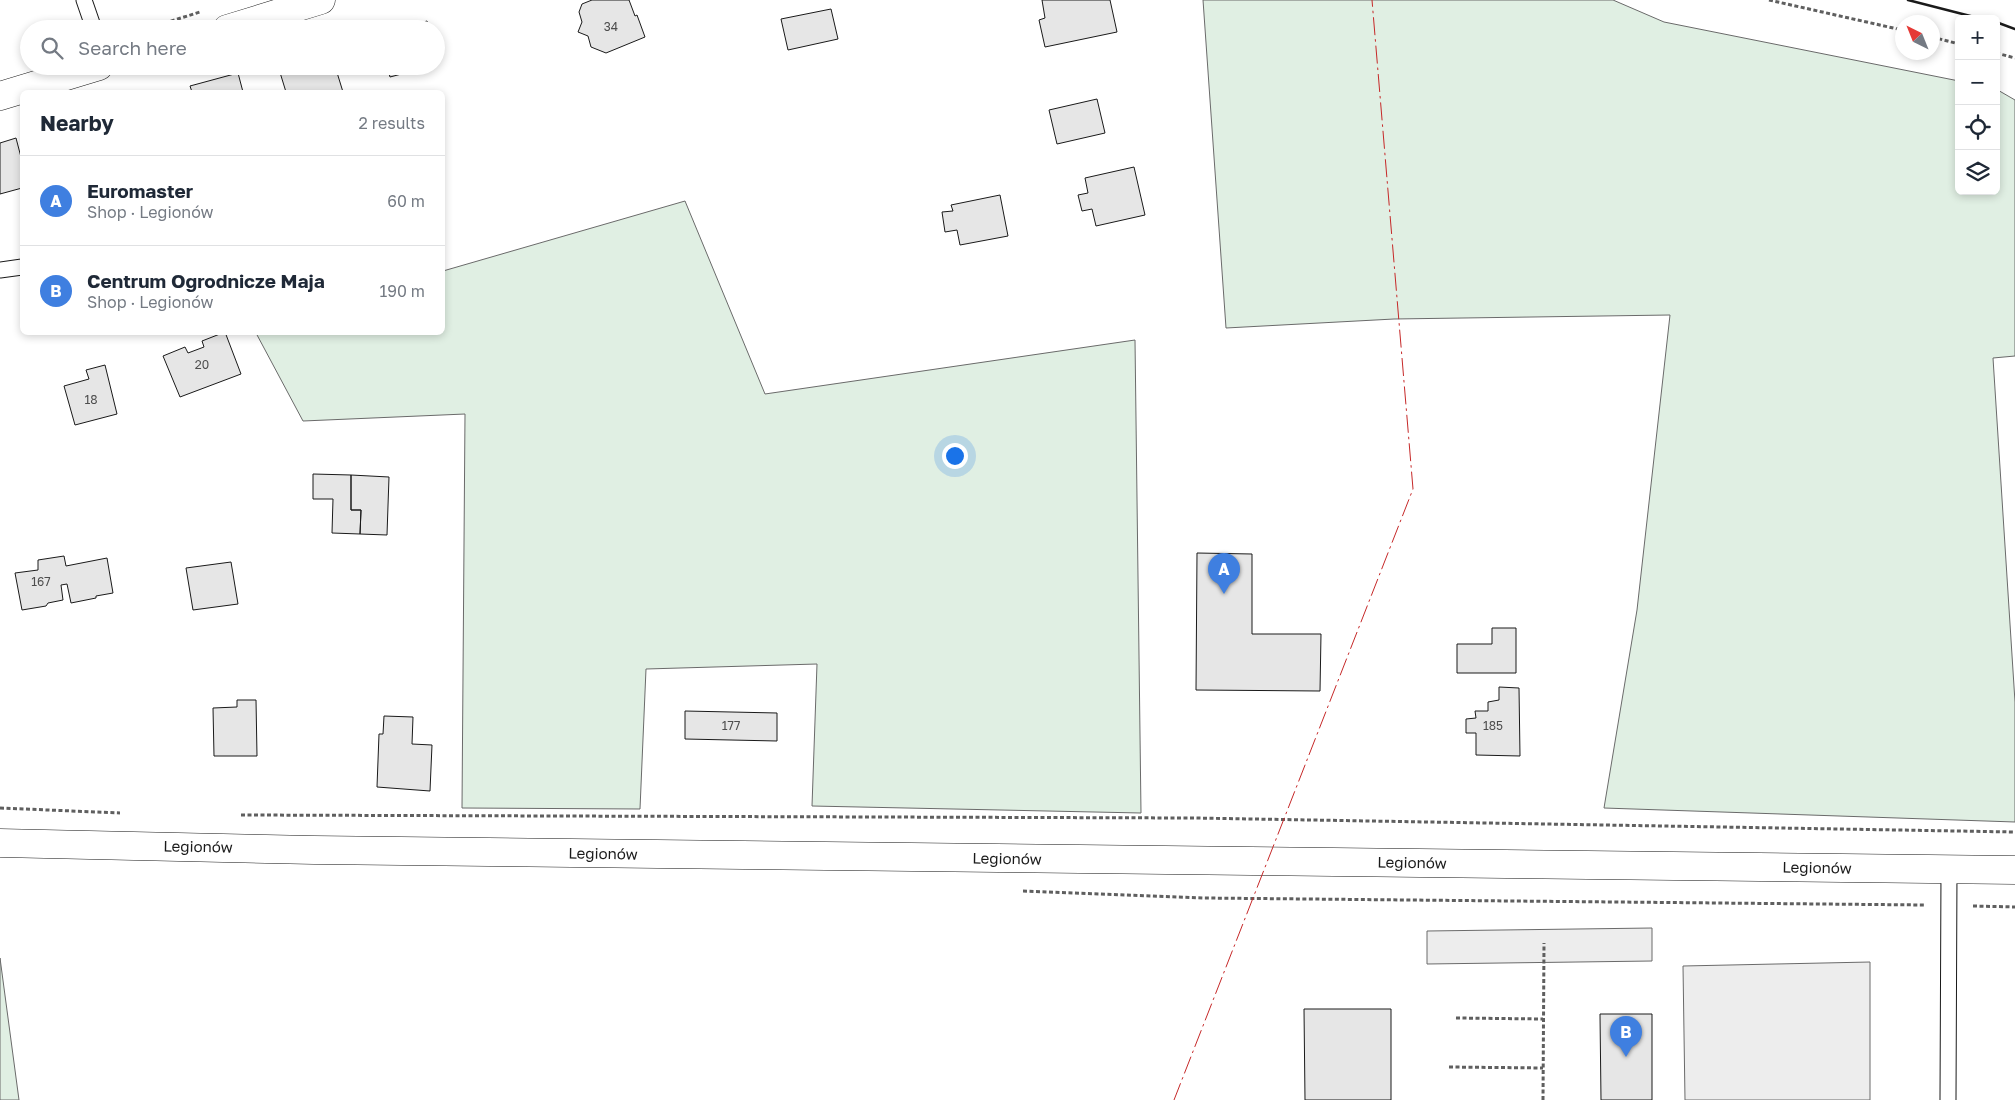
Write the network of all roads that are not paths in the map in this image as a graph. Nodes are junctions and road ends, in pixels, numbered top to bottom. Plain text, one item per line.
1 (84, 0) edge
2 (321, 0) edge
3 (91, 20) edge
4 (256, 20) edge
5 (69, 75) edge
6 (0, 96) edge
7 (20, 267) edge
8 (0, 270) edge
9 (0, 843) edge
10 (1949, 870) junction
11 (2015, 870) edge
12 (1948, 1100) edge

1 - 3 lane
2 - 4 street
5 - 6 street
7 - 8 lane
9 - 10 street, Legionów
10 - 11 street, Legionów
10 - 12 lane

